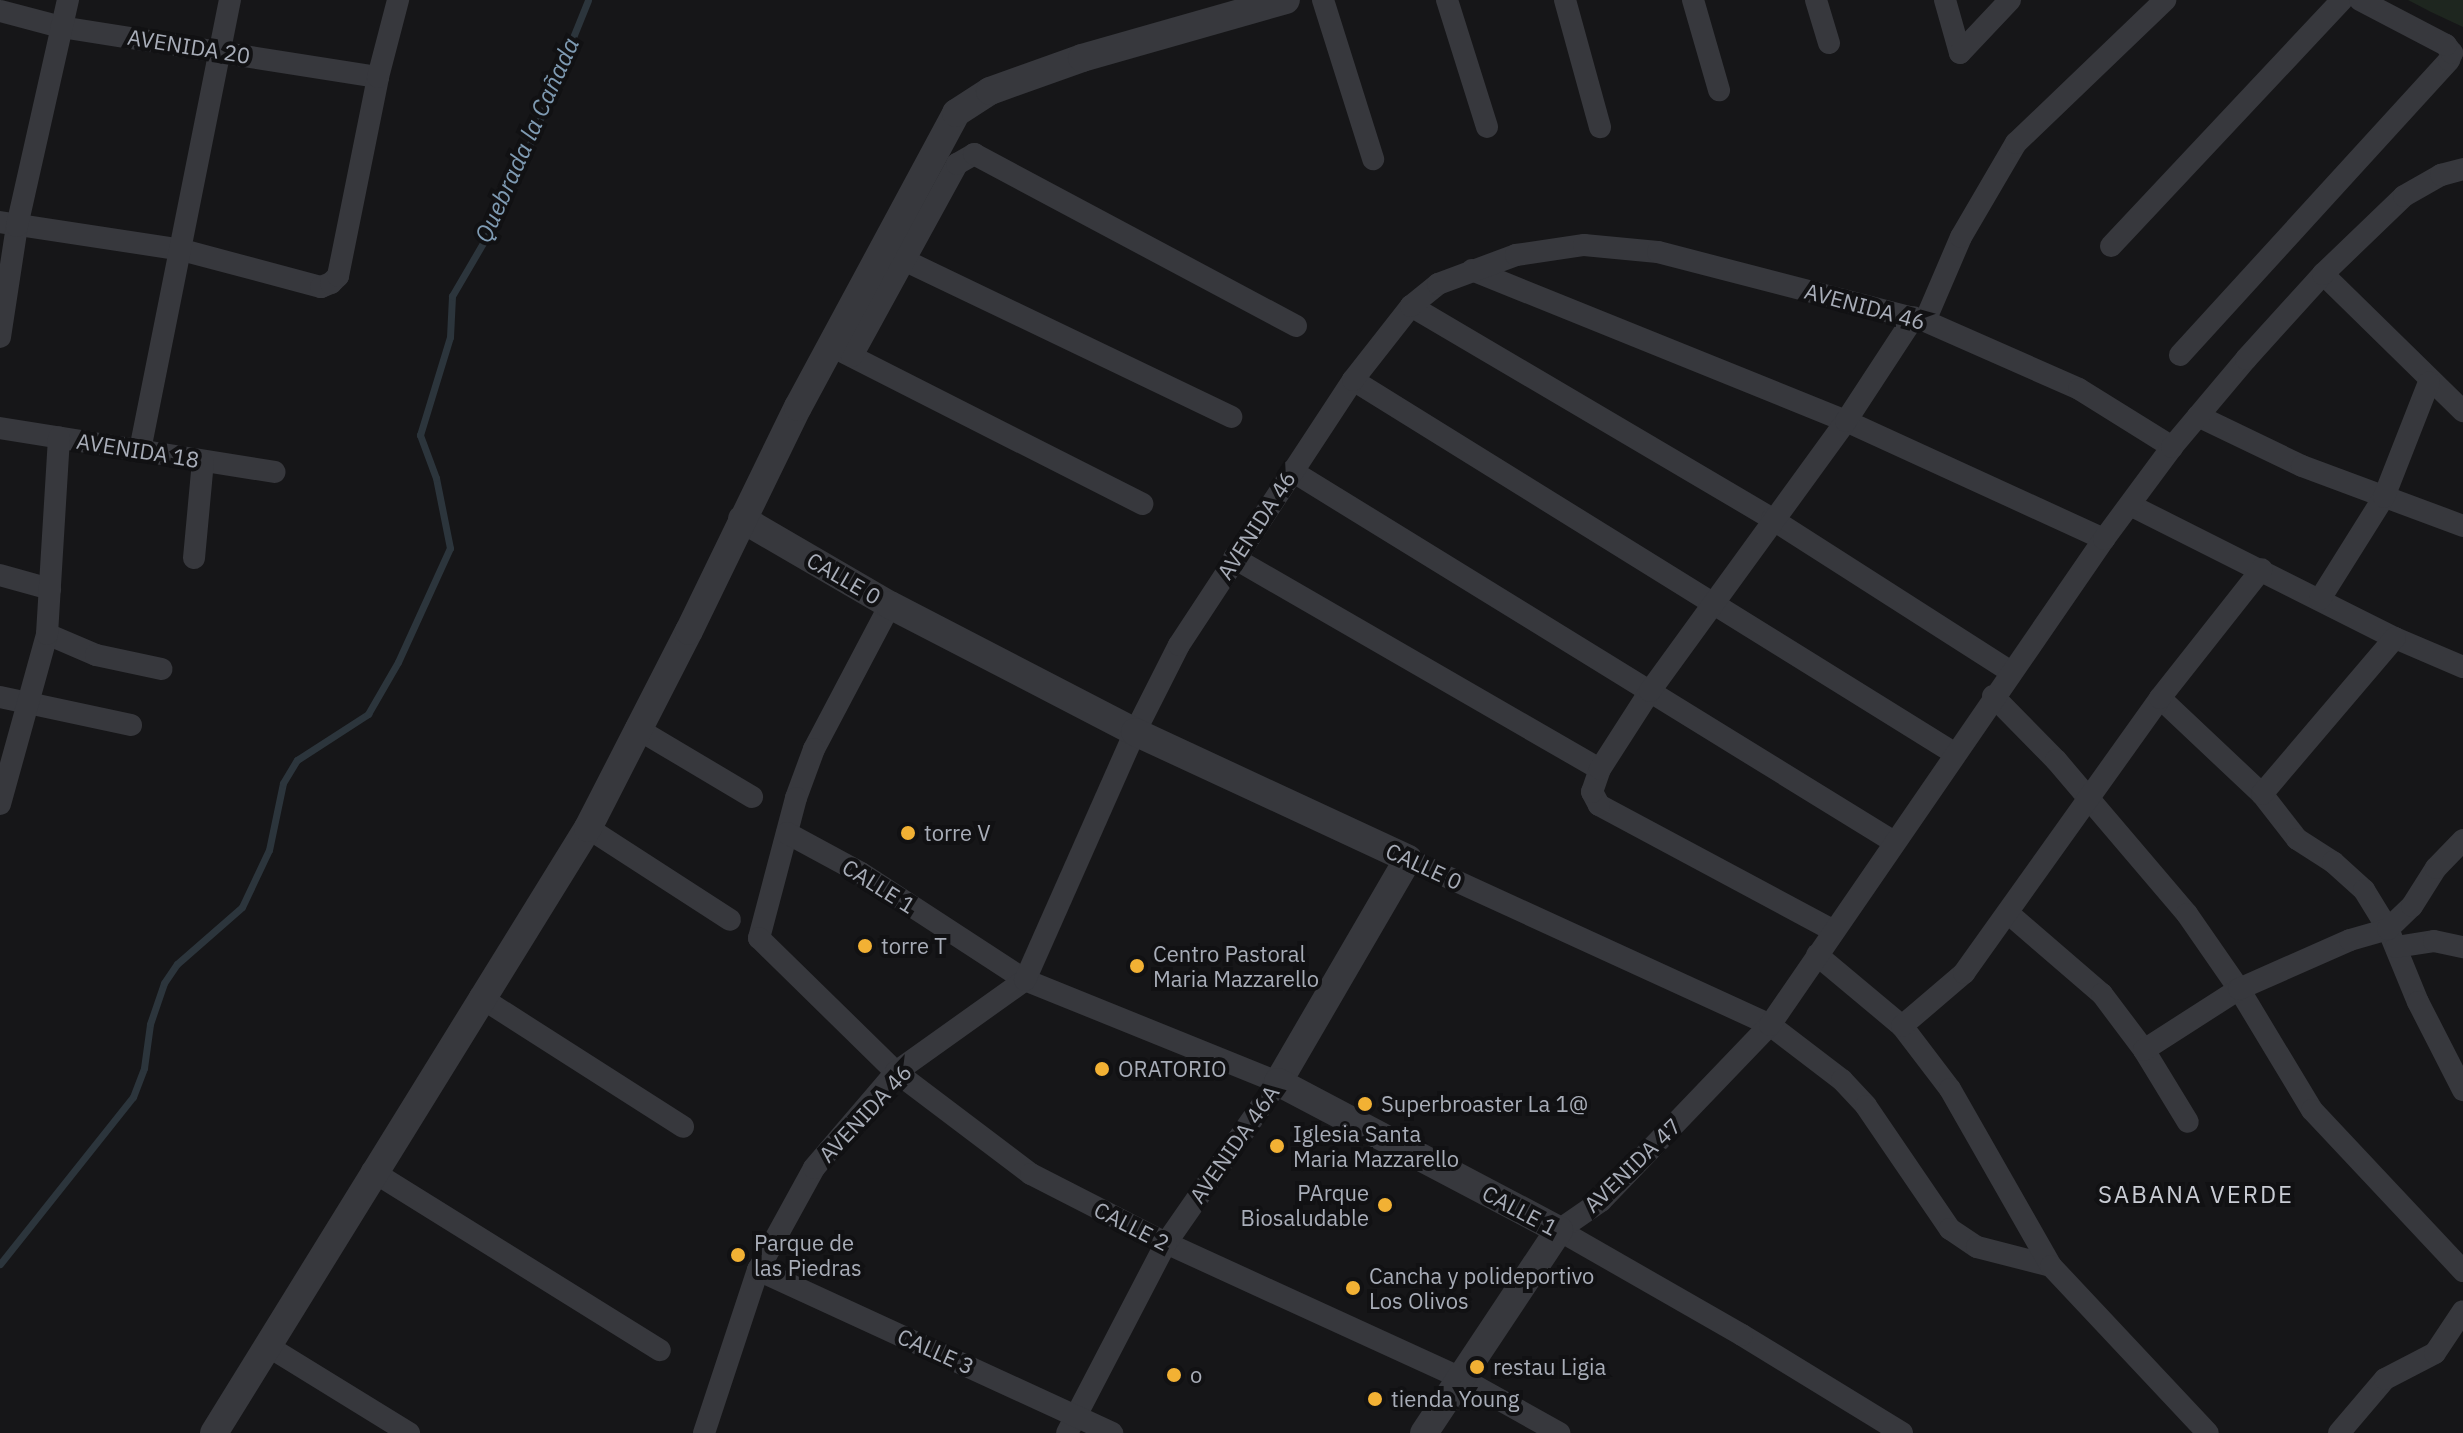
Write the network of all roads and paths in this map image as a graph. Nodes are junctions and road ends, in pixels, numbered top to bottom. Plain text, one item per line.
1 (68, 0) edge
2 (230, 0) edge
3 (398, 0) edge
4 (1286, 0) edge
5 (1323, 0) edge
6 (1447, 0) edge
7 (1565, 0) edge
8 (1693, 0) edge
9 (1816, 0) edge
10 (1945, 0) edge
11 (2010, 0) edge
12 (2165, 0) edge
13 (2342, 0) edge
14 (2360, 0) edge
15 (0, 11) edge
16 (61, 27) junction
17 (1829, 43) dead end
18 (217, 50) junction
19 (378, 77) junction
20 (1719, 90) dead end
21 (1487, 127) dead end
22 (1600, 127) dead end
23 (1373, 159) dead end
24 (2463, 169) edge
25 (8, 224) edge
26 (2111, 246) dead end
27 (182, 250) junction
28 (904, 260) junction
29 (1472, 270) junction
30 (2323, 274) junction
31 (1411, 306) junction
32 (1920, 319) junction
33 (1296, 326) dead end
34 (0, 337) edge
35 (841, 351) junction
36 (2180, 355) dead end
37 (1353, 380) junction
38 (2429, 382) junction
39 (2463, 411) edge
40 (2198, 416) junction
41 (1231, 417) dead end
42 (1846, 421) junction
43 (0, 428) edge
44 (59, 437) junction
45 (2172, 447) junction
46 (140, 450) junction
47 (203, 461) junction
48 (1292, 471) junction
49 (275, 472) dead end
50 (2384, 497) junction
51 (1142, 504) dead end
52 (2130, 505) junction
53 (742, 519) junction
54 (1772, 519) junction
55 (2463, 526) edge
56 (2104, 539) junction
57 (194, 558) dead end
58 (1234, 558) junction
59 (2262, 569) junction
60 (0, 575) edge
61 (50, 589) junction
62 (2320, 599) junction
63 (1713, 603) junction
64 (890, 605) junction
65 (47, 634) junction
66 (2395, 638) junction
67 (2463, 667) edge
68 (162, 669) dead end
69 (2010, 671) junction
70 (1650, 691) junction
71 (1993, 696) junction
72 (0, 697) edge
73 (2160, 698) junction
74 (27, 704) junction
75 (131, 725) dead end
76 (636, 728) junction
77 (1135, 732) junction
78 (1954, 753) junction
79 (1600, 769) junction
80 (2262, 794) junction
81 (752, 797) dead end
82 (2088, 798) junction
83 (0, 804) edge
84 (588, 828) junction
85 (787, 833) junction
86 (2463, 840) edge
87 (1894, 842) junction
88 (1408, 859) junction
89 (2008, 913) junction
90 (730, 920) dead end
91 (1834, 931) junction
92 (2392, 938) junction
93 (2463, 947) edge
94 (1817, 955) junction
95 (1025, 980) junction
96 (2239, 989) junction
97 (480, 997) junction
98 (1770, 1025) junction
99 (1902, 1026) junction
100 (2144, 1050) junction
101 (896, 1072) junction
102 (1278, 1082) junction
103 (2463, 1090) edge
104 (2188, 1122) dead end
105 (683, 1127) dead end
106 (372, 1171) junction
107 (1559, 1230) junction
108 (1166, 1243) junction
109 (2051, 1266) junction
110 (758, 1270) junction
111 (2463, 1271) edge
112 (2463, 1311) edge
113 (266, 1345) junction
114 (660, 1350) dead end
115 (1459, 1377) junction
116 (1072, 1424) edge
117 (214, 1433) edge
118 (409, 1433) edge
119 (704, 1433) edge
120 (1112, 1433) edge
121 (1424, 1433) edge
122 (1559, 1433) edge
123 (1902, 1433) edge
124 (2208, 1433) edge
125 (2339, 1433) edge

1 - 16 street
2 - 18 street
3 - 19 street
4 - 35 street
5 - 23 street
6 - 21 street
7 - 22 street
8 - 20 street
9 - 17 street
10 - 11 street
12 - 32 street
13 - 26 street
14 - 36 street
15 - 16 street, AVENIDA 20
16 - 18 street, AVENIDA 20
16 - 25 street
18 - 19 street, AVENIDA 20
18 - 27 street
19 - 27 street
24 - 30 street, AVENIDA 47
25 - 27 street
25 - 34 street
27 - 46 street
28 - 33 street
28 - 35 street
28 - 41 street
29 - 31 street, AVENIDA 46
29 - 32 street, AVENIDA 46
29 - 42 street
30 - 38 street
30 - 40 street, AVENIDA 47
31 - 37 street, AVENIDA 46
31 - 54 street
32 - 42 street
32 - 45 street, AVENIDA 46
35 - 51 street
35 - 53 street
37 - 48 street, AVENIDA 46
37 - 63 street
38 - 39 street
38 - 50 street
40 - 45 street, AVENIDA 47
40 - 50 street
42 - 54 street
42 - 56 street
43 - 44 street, AVENIDA 18
44 - 46 street, AVENIDA 18
44 - 61 street
45 - 52 street, AVENIDA 47
46 - 47 street, AVENIDA 18
47 - 49 street, AVENIDA 18
47 - 57 street
48 - 58 street, AVENIDA 46
48 - 70 street
50 - 55 street
50 - 62 street
52 - 56 street, AVENIDA 47
52 - 59 street
53 - 64 street, CALLE 0
53 - 76 street
54 - 63 street
54 - 69 street
56 - 69 street, AVENIDA 47
58 - 77 street, AVENIDA 46
58 - 79 street
59 - 62 street
59 - 73 street
60 - 61 street
61 - 65 street
62 - 66 street
63 - 70 street
63 - 78 street
64 - 77 street, CALLE 0
64 - 85 street
65 - 68 street
65 - 74 street
66 - 67 street
66 - 80 street
69 - 71 street, AVENIDA 47
70 - 79 street
70 - 87 street
71 - 78 street, AVENIDA 47
71 - 82 street
72 - 74 street
73 - 80 street
73 - 82 street
74 - 75 street
74 - 83 street
76 - 81 street
76 - 84 street
77 - 88 street, CALLE 0
77 - 95 street, AVENIDA 46
78 - 87 street, AVENIDA 47
79 - 91 street
80 - 92 street
82 - 89 street
82 - 96 street
84 - 90 street
84 - 97 street
85 - 95 street, CALLE 1
85 - 101 street, CALLE 2
86 - 92 street
87 - 91 street, AVENIDA 47
88 - 98 street, CALLE 0
88 - 102 street, AVENIDA 46A
89 - 99 street
89 - 100 street
91 - 94 street, AVENIDA 47
92 - 93 street
92 - 96 street
92 - 103 street
94 - 98 street, AVENIDA 47
94 - 99 street
95 - 101 street, AVENIDA 46
95 - 102 street, CALLE 1
96 - 100 street
96 - 111 street
97 - 105 street
97 - 106 street
98 - 107 street, AVENIDA 47
98 - 109 street, CALLE 0
99 - 109 street
100 - 104 street
101 - 108 street, CALLE 2
101 - 110 street, AVENIDA 46
102 - 107 street, CALLE 1
102 - 108 street, AVENIDA 46A
106 - 113 street
106 - 114 street
107 - 115 street, AVENIDA 47
107 - 123 street, CALLE 1
108 - 115 street, CALLE 2
108 - 116 street, AVENIDA 46A
109 - 124 street
110 - 116 street, CALLE 3
110 - 119 street, AVENIDA 46
112 - 125 street
113 - 117 street
113 - 118 street
115 - 121 street, AVENIDA 47
115 - 122 street, CALLE 2
116 - 120 street, CALLE 3

